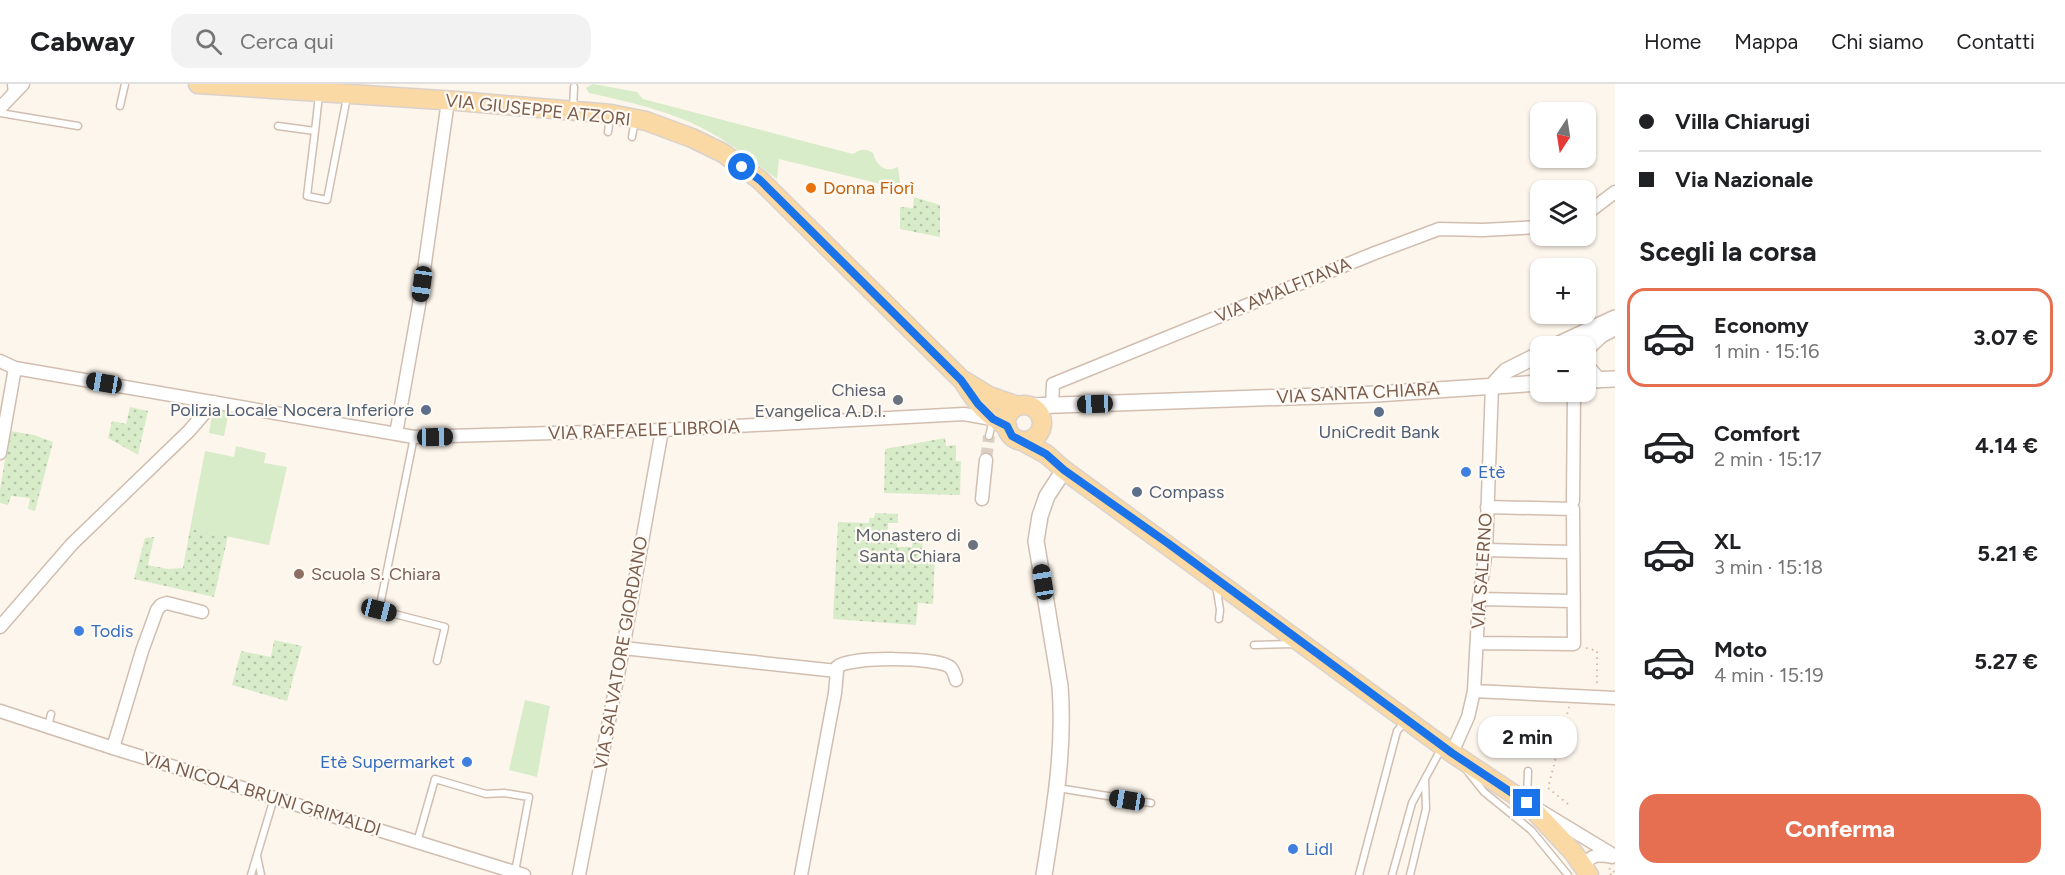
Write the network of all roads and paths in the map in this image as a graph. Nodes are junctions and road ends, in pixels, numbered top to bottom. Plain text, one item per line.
1 (24, 84) edge
2 (125, 84) edge
3 (198, 84) edge
4 (574, 87) dead end
5 (12, 90) edge
6 (320, 92) junction
7 (348, 94) junction
8 (448, 100) junction
9 (120, 106) dead end
10 (0, 108) edge
11 (573, 111) junction
12 (0, 113) edge
13 (611, 114) junction
14 (78, 126) dead end
15 (278, 126) dead end
16 (315, 131) junction
17 (608, 132) dead end
18 (1615, 192) edge
19 (1596, 206) edge
20 (1530, 228) edge
21 (1615, 318) edge
22 (1615, 327) edge
23 (1576, 336) edge
24 (1596, 340) edge
25 (1530, 359) edge
26 (0, 362) edge
27 (15, 368) junction
28 (1615, 379) edge
29 (1596, 380) edge
30 (1530, 383) edge
31 (1492, 386) junction
32 (214, 402) junction
33 (1574, 402) edge
34 (977, 404) junction
35 (1037, 412) junction
36 (996, 427) junction
37 (662, 430) junction
38 (396, 434) junction
39 (414, 437) junction
40 (1022, 441) junction
41 (0, 453) edge
42 (1046, 454) junction
43 (986, 460) tunnel mouth
44 (1064, 470) junction
45 (982, 499) dead end
46 (1573, 505) junction
47 (1487, 507) junction
48 (1486, 550) junction
49 (1572, 552) junction
50 (1215, 578) junction
51 (1479, 599) junction
52 (1572, 601) junction
53 (202, 612) dead end
54 (1219, 619) dead end
55 (0, 627) edge
56 (1305, 644) junction
57 (1477, 644) junction
58 (1574, 644) junction
59 (1254, 645) dead end
60 (623, 648) junction
61 (437, 661) dead end
62 (837, 671) junction
63 (956, 680) dead end
64 (1474, 691) junction
65 (1572, 696) junction
66 (1597, 697) junction
67 (1615, 698) edge
68 (0, 711) edge
69 (1407, 719) junction
70 (113, 748) junction
71 (1448, 749) junction
72 (1528, 771) dead end
73 (1425, 778) junction
74 (1057, 788) junction
75 (274, 798) junction
76 (1151, 803) dead end
77 (1527, 803) junction
78 (1568, 804) dead end
79 (417, 843) junction
80 (256, 855) junction
81 (1615, 857) edge
82 (1580, 872) edge
83 (520, 873) edge
84 (251, 875) edge
85 (261, 875) edge
86 (579, 875) edge
87 (801, 875) edge
88 (1043, 875) edge
89 (1359, 875) edge
90 (1392, 875) edge
91 (1410, 875) edge

1 - 5 street
2 - 9 lane
3 - 6 main road, VIA GIUSEPPE ATZORI
4 - 11 lane
5 - 10 street
6 - 7 main road, VIA GIUSEPPE ATZORI
6 - 16 lane
7 - 8 main road, VIA GIUSEPPE ATZORI
7 - 16 lane
8 - 11 main road, VIA GIUSEPPE ATZORI
8 - 38 street
11 - 13 main road, VIA GIUSEPPE ATZORI
12 - 14 lane
13 - 17 lane
13 - 34 main road, VIA GIUSEPPE ATZORI
15 - 16 lane
18 - 19 street
20 - 35 street, VIA AMALFITANA
21 - 23 street
22 - 24 street
25 - 31 street
26 - 27 street, VIA RAFFAELE LIBROIA
27 - 32 street, VIA RAFFAELE LIBROIA
27 - 41 street
28 - 29 street
30 - 31 street, VIA SANTA CHIARA
31 - 35 street, VIA SANTA CHIARA
31 - 47 street, VIA SALERNO
32 - 38 street, VIA RAFFAELE LIBROIA
32 - 55 street
33 - 46 street
34 - 35 main road
34 - 36 main road, VIA GIUSEPPE ATZORI
34 - 37 street, VIA RAFFAELE LIBROIA
35 - 36 main road
35 - 40 main road
35 - 42 main road
36 - 40 main road, VIA GIUSEPPE ATZORI
37 - 39 street, VIA RAFFAELE LIBROIA
37 - 60 street, VIA SALVATORE GIORDANO
38 - 39 street, VIA RAFFAELE LIBROIA
39 - 61 lane
40 - 42 main road, VIA GIUSEPPE ATZORI
42 - 44 main road, VIA GIUSEPPE ATZORI
43 - 45 street
44 - 50 main road, VIA GIUSEPPE ATZORI
44 - 74 street
46 - 47 street
46 - 49 street
47 - 48 street, VIA SALERNO
48 - 49 street
48 - 51 street, VIA SALERNO
49 - 52 street
50 - 54 lane
50 - 56 main road, VIA GIUSEPPE ATZORI
51 - 52 street
51 - 57 street, VIA SALERNO
52 - 58 street
53 - 70 street
56 - 59 lane
56 - 69 main road, VIA GIUSEPPE ATZORI
57 - 58 street
57 - 64 street, VIA SALERNO
58 - 66 path
60 - 62 street
60 - 86 street, VIA SALVATORE GIORDANO
62 - 63 street
62 - 87 street
64 - 65 street
64 - 71 street, VIA SALERNO
65 - 66 street
65 - 78 path
66 - 67 street
68 - 70 street, VIA NICOLA BRUNI GRIMALDI
69 - 71 main road, VIA GIUSEPPE ATZORI
69 - 89 lane
70 - 75 street, VIA NICOLA BRUNI GRIMALDI
71 - 73 lane
71 - 77 main road, VIA GIUSEPPE ATZORI
71 - 82 lane
72 - 77 lane
73 - 90 lane
73 - 91 lane
74 - 76 lane
74 - 88 street
75 - 79 street, VIA NICOLA BRUNI GRIMALDI
75 - 80 lane
77 - 81 street
77 - 82 main road, VIA GIUSEPPE ATZORI
79 - 83 street, VIA NICOLA BRUNI GRIMALDI
79 - 83 lane
80 - 84 lane
80 - 85 lane
81 - 82 street

